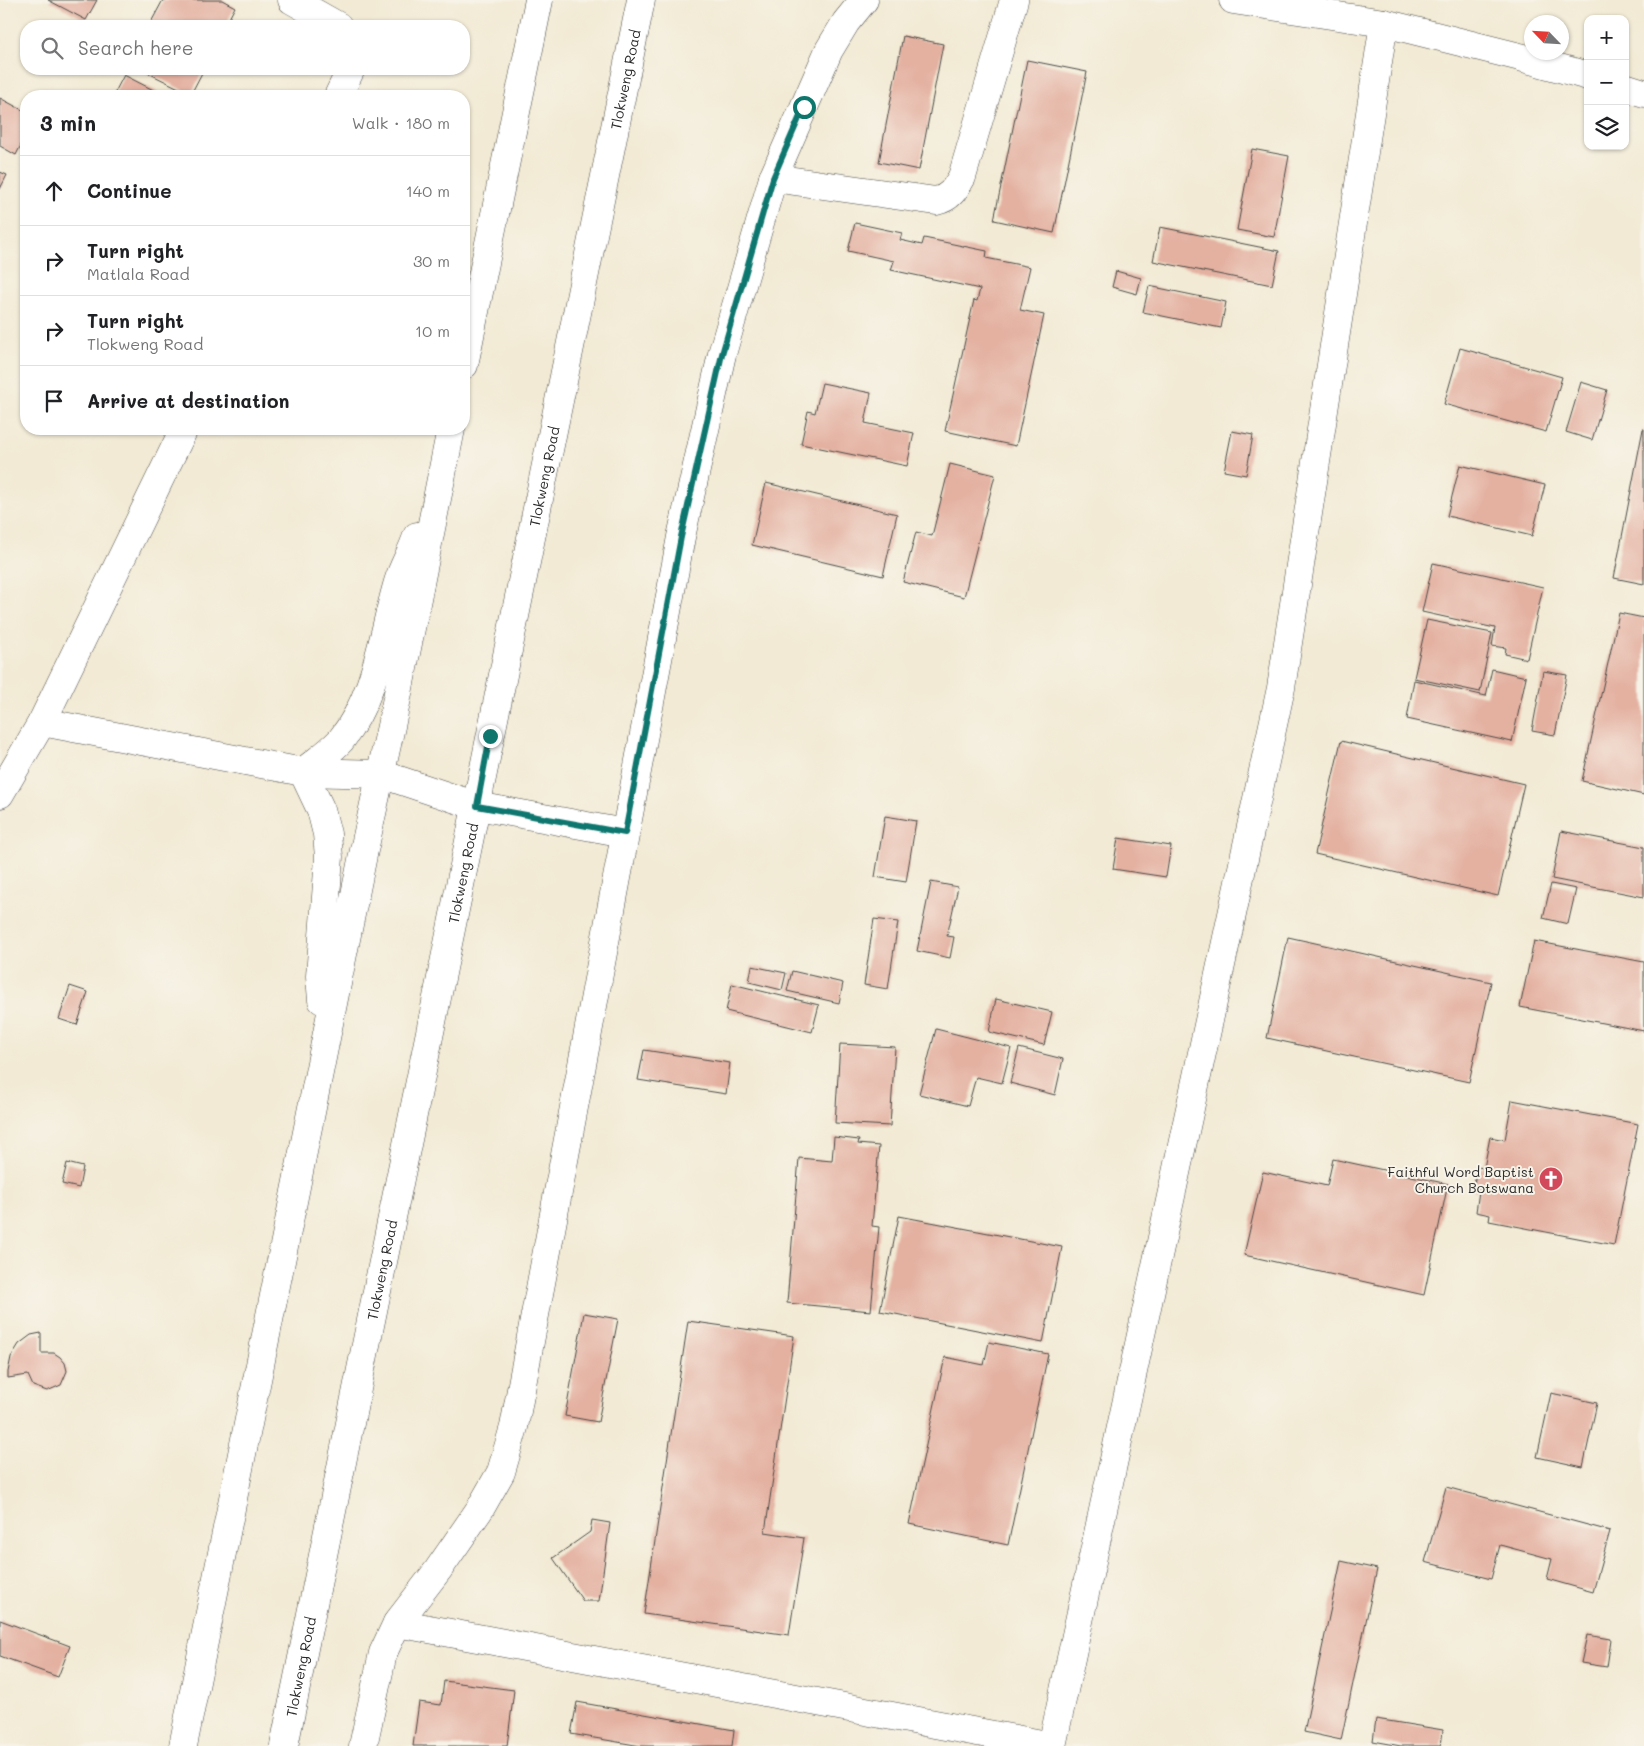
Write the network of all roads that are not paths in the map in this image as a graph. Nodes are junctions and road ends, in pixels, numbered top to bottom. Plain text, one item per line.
1 (292, 0) edge
2 (539, 0) edge
3 (641, 0) edge
4 (864, 0) edge
5 (1014, 0) edge
6 (1233, 0) edge
7 (327, 20) edge
8 (1384, 23) junction
9 (348, 75) edge
10 (1584, 75) edge
11 (1629, 88) edge
12 (341, 90) edge
13 (1644, 93) edge
14 (773, 178) junction
15 (470, 336) edge
16 (181, 435) edge
17 (450, 435) edge
18 (440, 481) junction
19 (42, 722) junction
20 (303, 772) junction
21 (381, 774) junction
22 (0, 794) edge
23 (477, 806) junction
24 (625, 833) junction
25 (318, 1078) junction
26 (397, 1623) junction
27 (183, 1746) edge
28 (284, 1746) edge
29 (364, 1746) edge
30 (1052, 1746) edge

1 - 7 street
2 - 15 street
3 - 23 street, Tlokweng Road
4 - 14 street
5 - 14 street
6 - 8 street
8 - 10 street
8 - 30 street
9 - 12 street
11 - 13 street
14 - 24 street
16 - 19 street
17 - 18 street
18 - 20 street
18 - 21 street
19 - 20 street
19 - 22 street
20 - 21 street
20 - 25 street
21 - 23 street
21 - 25 street
23 - 24 street
23 - 28 street, Tlokweng Road
24 - 26 street
25 - 27 street
26 - 29 street
26 - 30 street

